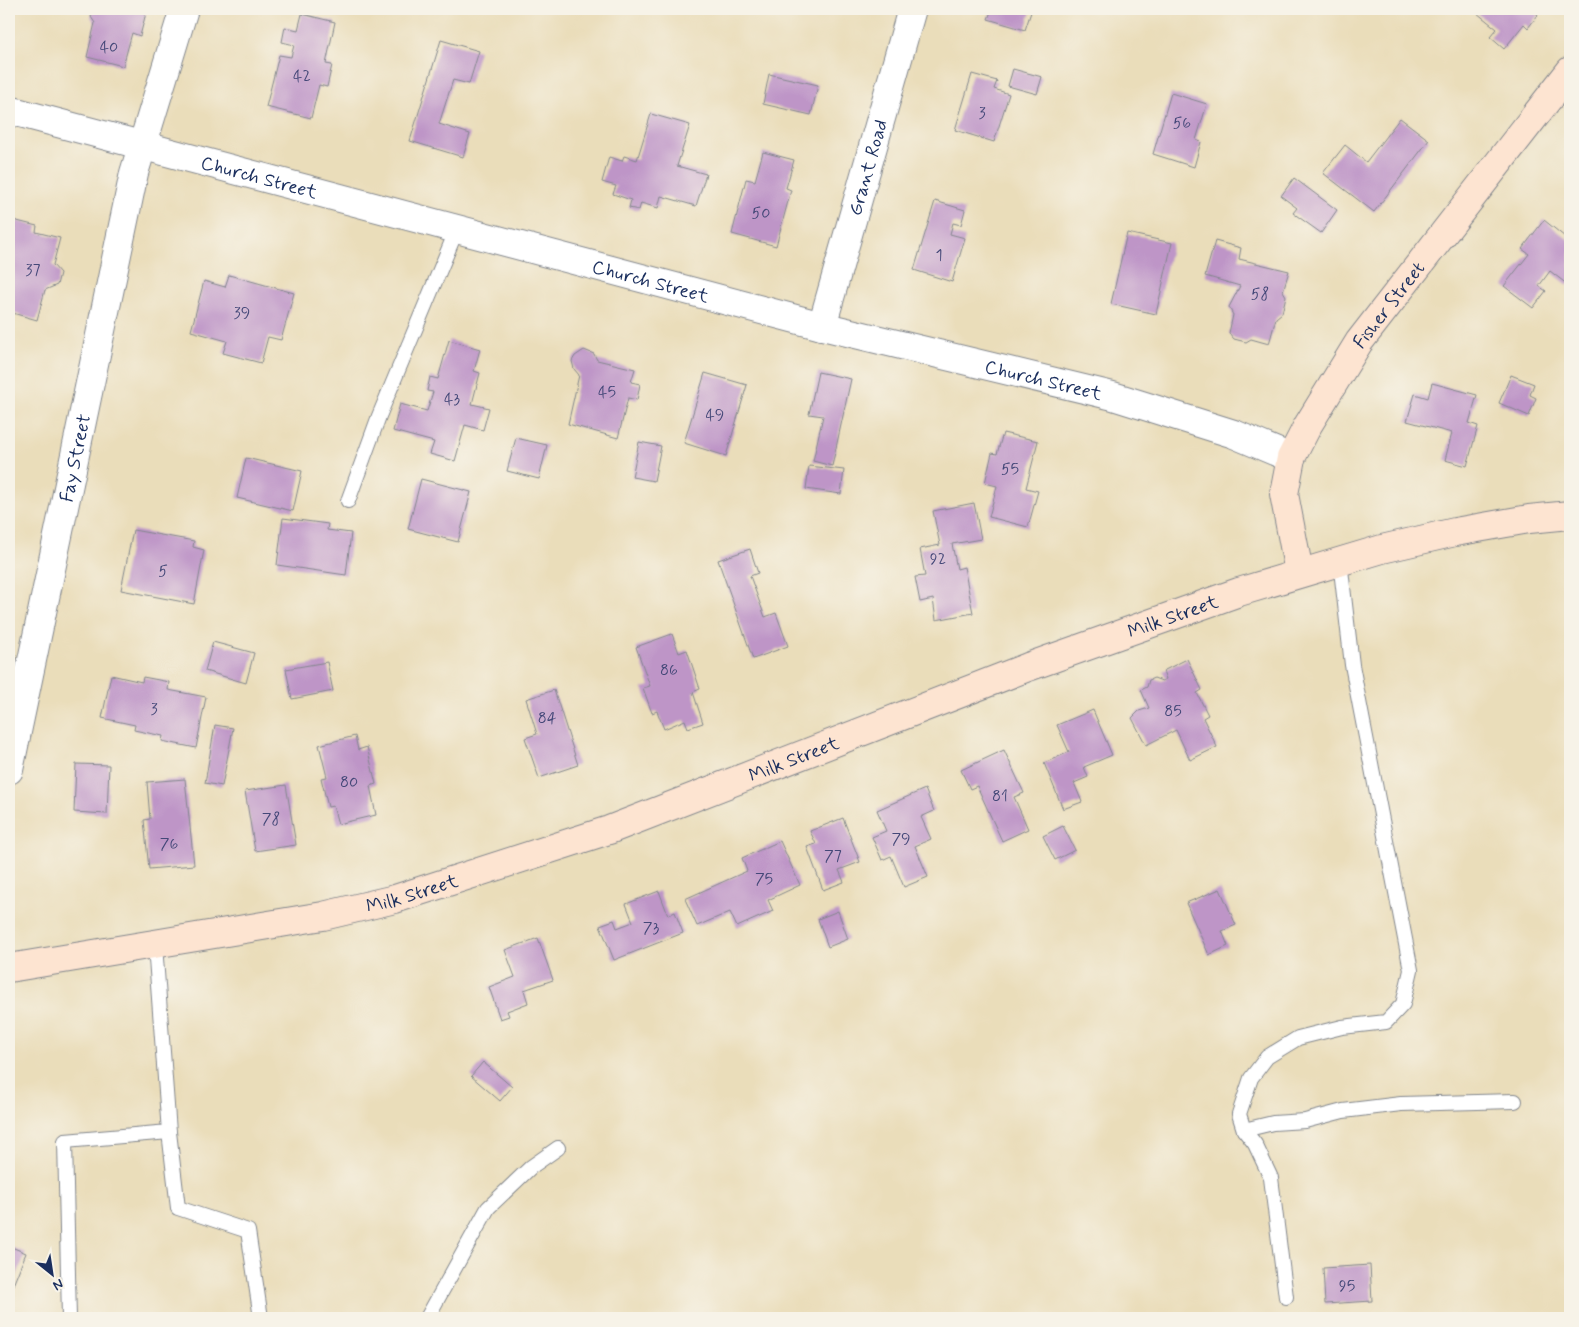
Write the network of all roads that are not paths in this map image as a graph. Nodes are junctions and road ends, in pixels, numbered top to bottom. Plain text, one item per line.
1 (184, 9) edge
2 (912, 9) edge
3 (1570, 71) edge
4 (9, 110) edge
5 (142, 146) junction
6 (457, 229) junction
7 (822, 326) junction
8 (1290, 458) junction
9 (348, 501) dead end
10 (1570, 515) edge
11 (1340, 561) junction
12 (1299, 572) junction
13 (9, 770) edge
14 (155, 945) junction
15 (9, 968) edge
16 (1515, 1101) dead end
17 (1244, 1130) junction
18 (169, 1132) junction
19 (558, 1148) dead end
20 (1286, 1298) dead end
21 (69, 1318) edge
22 (261, 1318) edge
23 (426, 1318) edge

1 - 5 street, Fay Street
2 - 7 street, Grant Road
3 - 8 main road, Fisher Street
4 - 5 street, Church Street
5 - 6 street, Church Street
5 - 13 street, Fay Street
6 - 7 street, Church Street
6 - 9 lane
7 - 8 street, Church Street
8 - 12 main road, Fisher Street
10 - 11 main road, Milk Street
11 - 12 main road, Milk Street
11 - 17 lane
12 - 14 main road, Milk Street
14 - 15 main road, Milk Street
14 - 18 lane
16 - 17 lane
17 - 20 lane
18 - 21 lane
18 - 22 lane
19 - 23 lane

